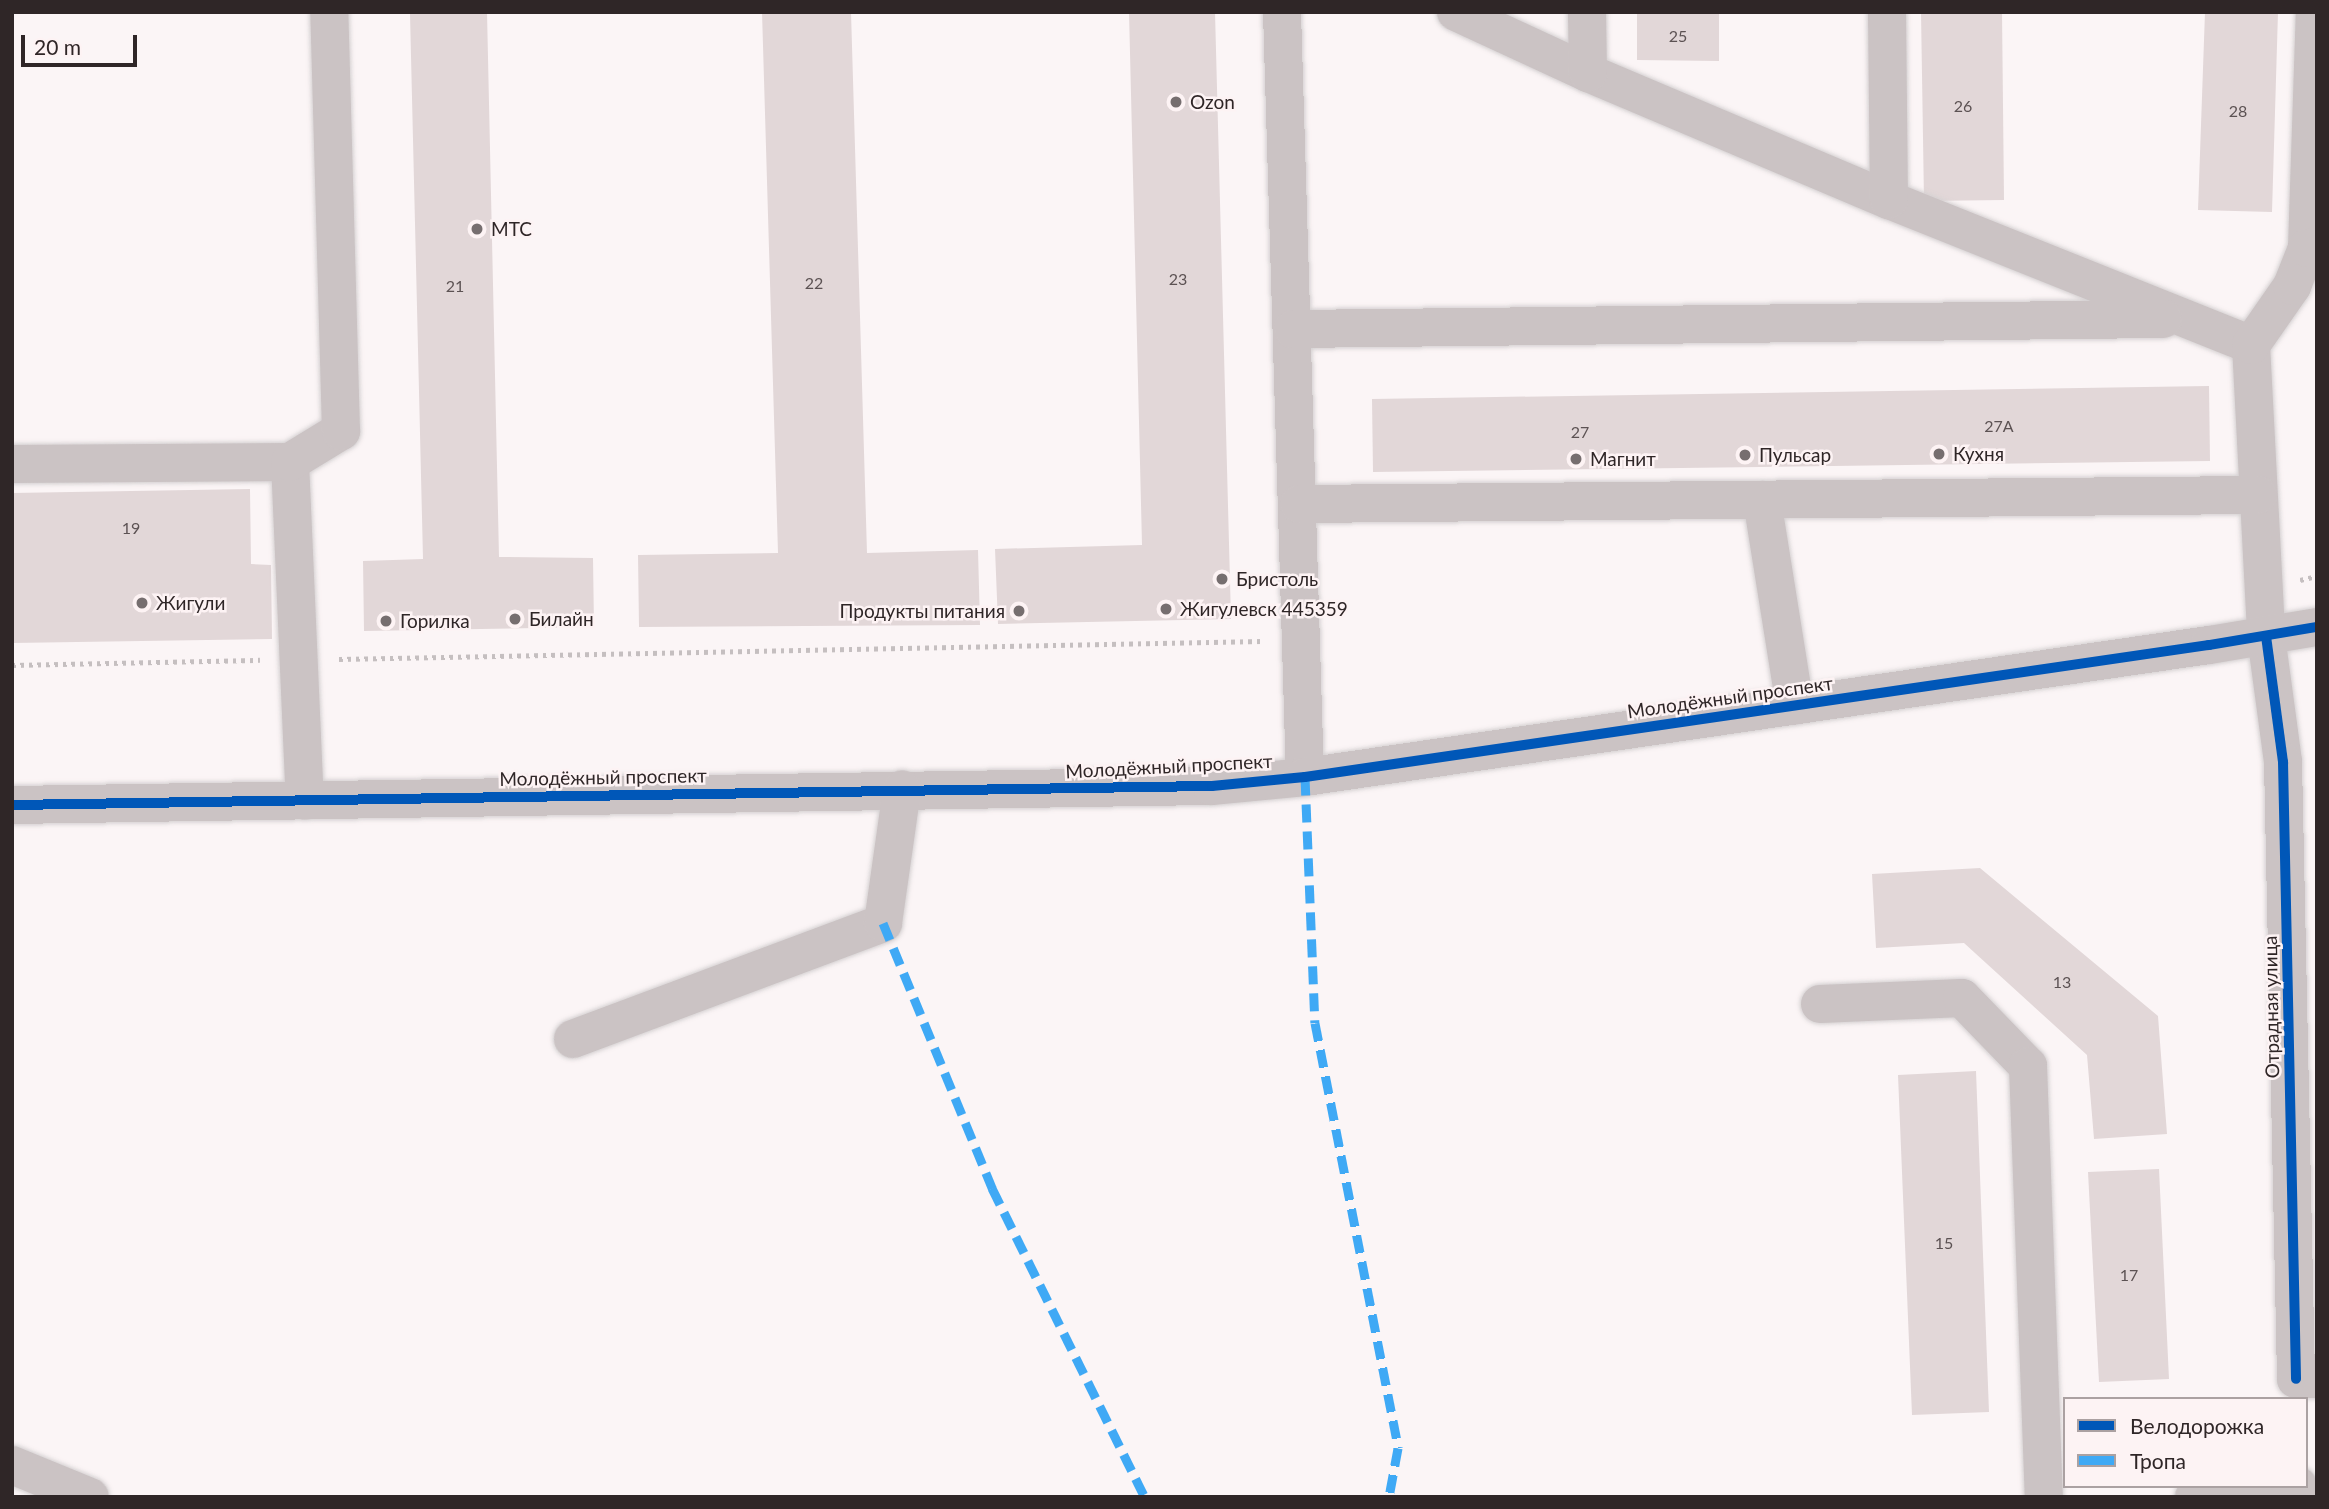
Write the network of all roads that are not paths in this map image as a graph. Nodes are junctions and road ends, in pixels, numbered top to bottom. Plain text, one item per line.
1 (329, 12) edge
2 (1282, 12) edge
3 (1457, 12) edge
4 (1587, 12) edge
5 (1887, 12) edge
6 (2315, 12) edge
7 (1588, 73) junction
8 (1889, 200) junction
9 (2312, 248) edge
10 (2181, 318) junction
11 (1293, 329) junction
12 (2251, 345) junction
13 (290, 462) junction
14 (12, 464) edge
15 (2258, 495) junction
16 (1762, 500) junction
17 (1299, 504) junction
18 (2317, 627) edge
19 (2266, 636) junction
20 (1795, 705) junction
21 (1305, 777) junction
22 (902, 789) junction
23 (305, 801) junction
24 (12, 805) edge
25 (1820, 1004) dead end
26 (573, 1039) dead end
27 (2312, 1381) edge
28 (12, 1465) edge
29 (2279, 1488) edge
30 (90, 1497) edge
31 (2044, 1497) edge
32 (2194, 1497) edge

1 - 13 street
2 - 11 street
3 - 7 street
4 - 7 street
5 - 8 street
6 - 9 street
7 - 8 street
8 - 10 street
9 - 12 street
10 - 11 street
10 - 12 street
11 - 17 street
12 - 15 street, Отрадная улица
13 - 14 street
13 - 23 street
15 - 16 street
15 - 19 street, Отрадная улица
16 - 17 street
16 - 20 street
17 - 21 street
18 - 19 street, Молодёжный проспект
19 - 20 street, Молодёжный проспект
19 - 27 street, Отрадная улица
20 - 21 street, Молодёжный проспект
21 - 22 street, Молодёжный проспект
22 - 23 street, Молодёжный проспект
22 - 26 street
23 - 24 street, Молодёжный проспект
25 - 31 street
28 - 30 street
29 - 32 street

